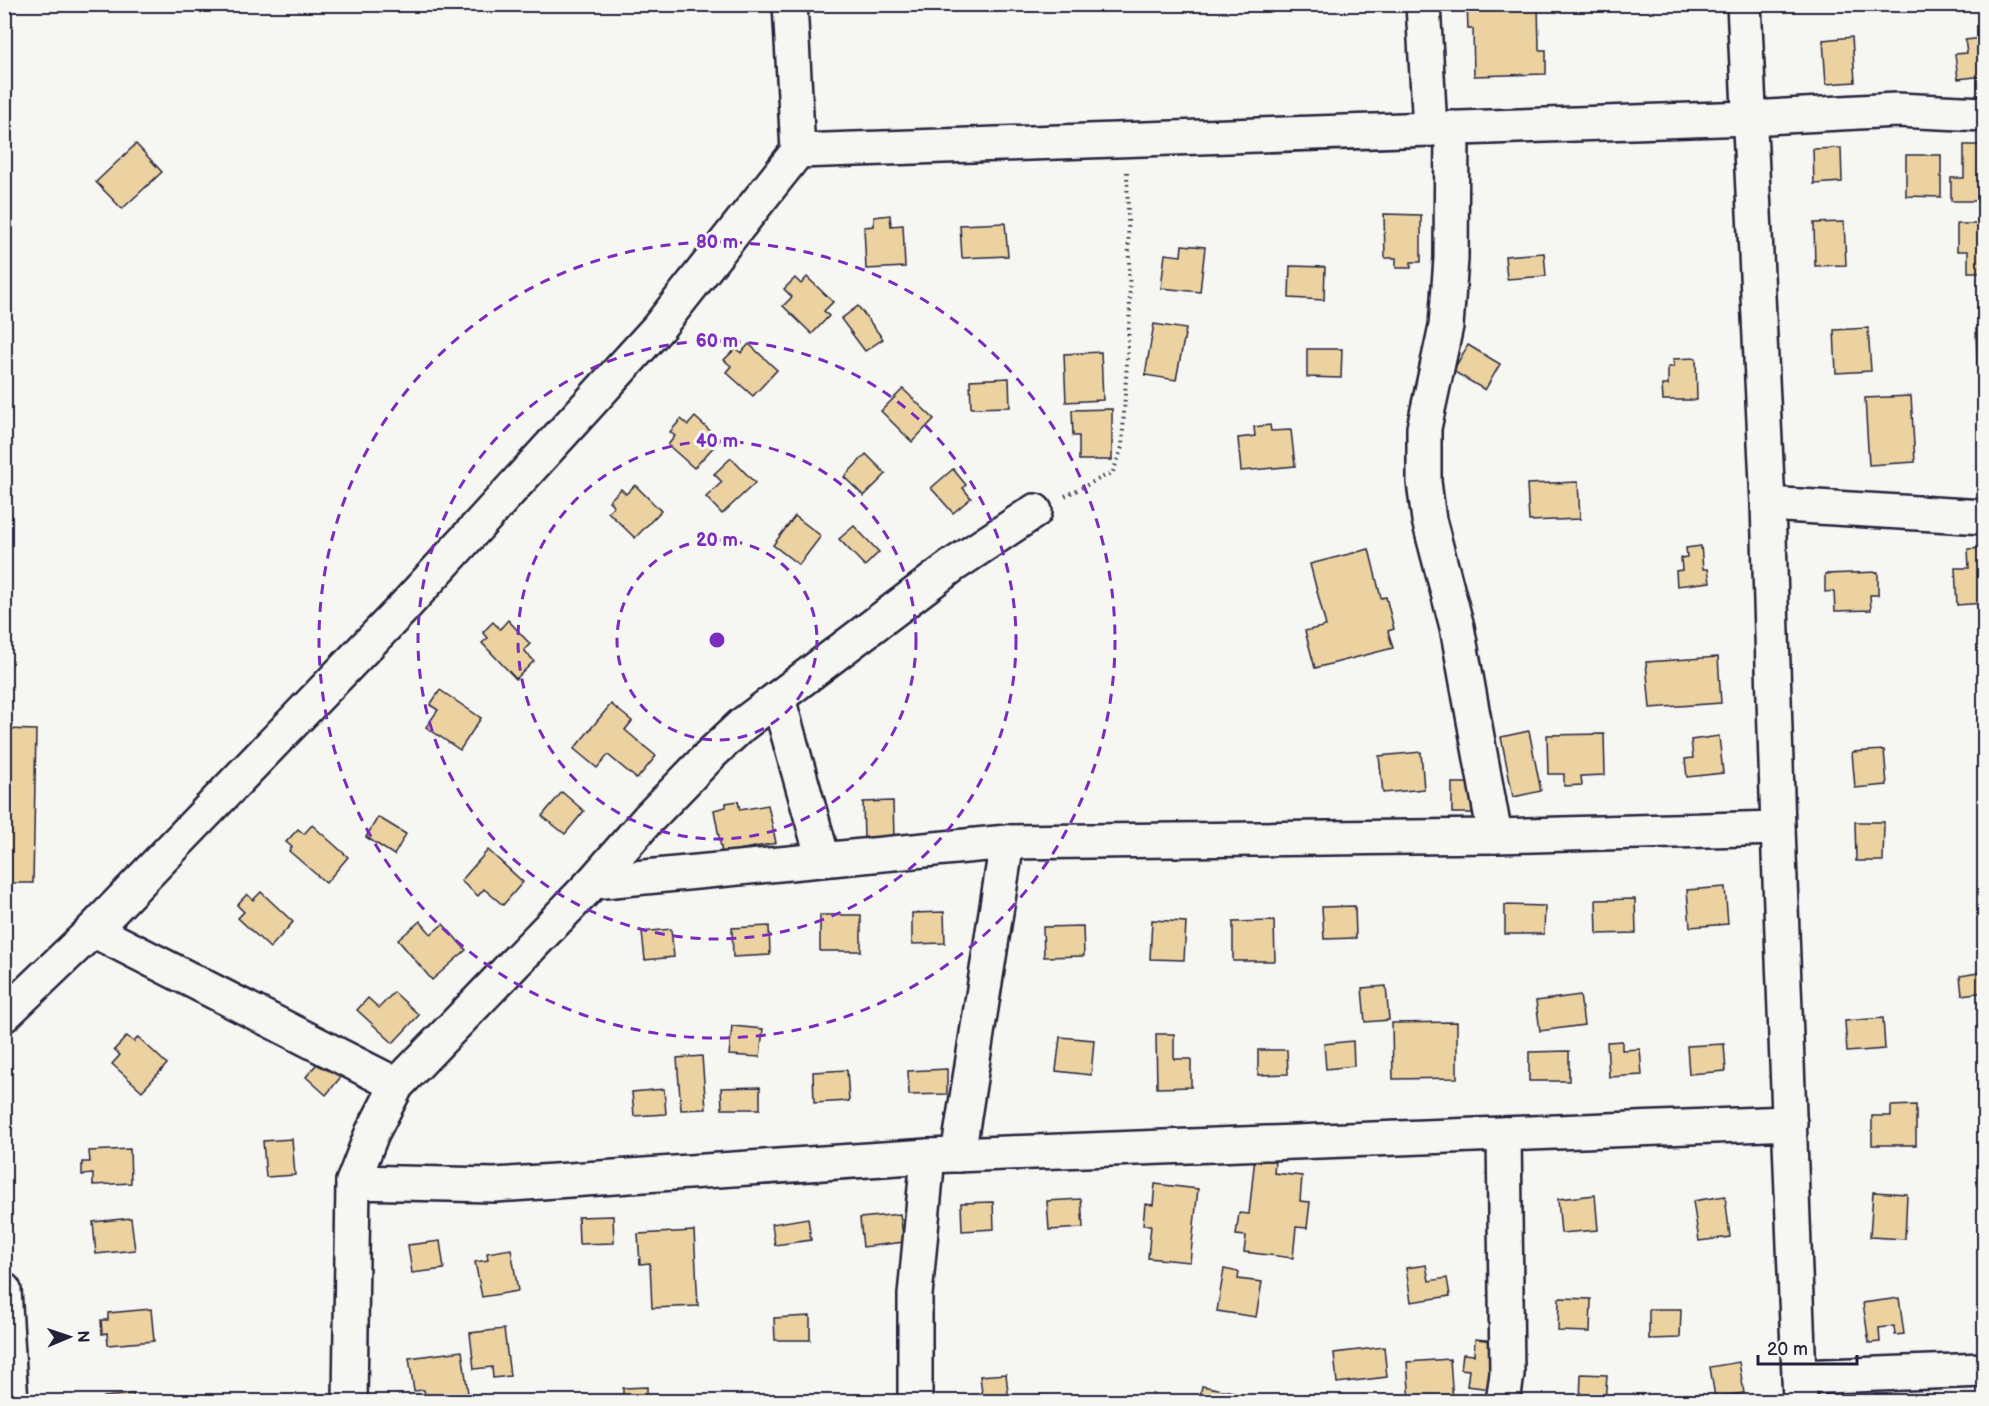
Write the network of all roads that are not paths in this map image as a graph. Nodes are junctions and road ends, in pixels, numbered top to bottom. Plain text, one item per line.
1 (790, 4) edge
2 (1423, 4) edge
3 (1744, 4) edge
4 (1984, 114) edge
5 (1749, 118) junction
6 (1441, 129) junction
7 (798, 151) junction
8 (1768, 504) junction
9 (1035, 511) road end
10 (1984, 517) edge
11 (778, 698) junction
12 (1778, 828) junction
13 (1495, 836) junction
14 (1007, 842) junction
15 (823, 859) junction
16 (593, 882) junction
17 (93, 930) junction
18 (4, 1015) edge
19 (398, 1085) junction
20 (1790, 1123) junction
21 (1503, 1134) junction
22 (943, 1156) junction
23 (353, 1182) junction
24 (4, 1290) edge
25 (1984, 1370) edge
26 (1800, 1389) edge
27 (11, 1401) edge
28 (350, 1401) edge
29 (915, 1401) edge
30 (1503, 1401) edge

1 - 7 street
2 - 6 street
3 - 5 street
4 - 5 street
5 - 6 street
5 - 8 street
6 - 7 street
6 - 13 street
7 - 17 street
8 - 10 street
8 - 12 street
9 - 11 street
11 - 15 street
11 - 16 street
12 - 13 street
12 - 20 street
13 - 14 street
14 - 15 street
14 - 22 street
15 - 16 street
16 - 19 street
17 - 18 street
17 - 19 street
19 - 23 street
20 - 21 street
20 - 26 street
21 - 22 street
21 - 30 street
22 - 23 street
22 - 29 street
23 - 28 street
24 - 27 street
25 - 26 street

